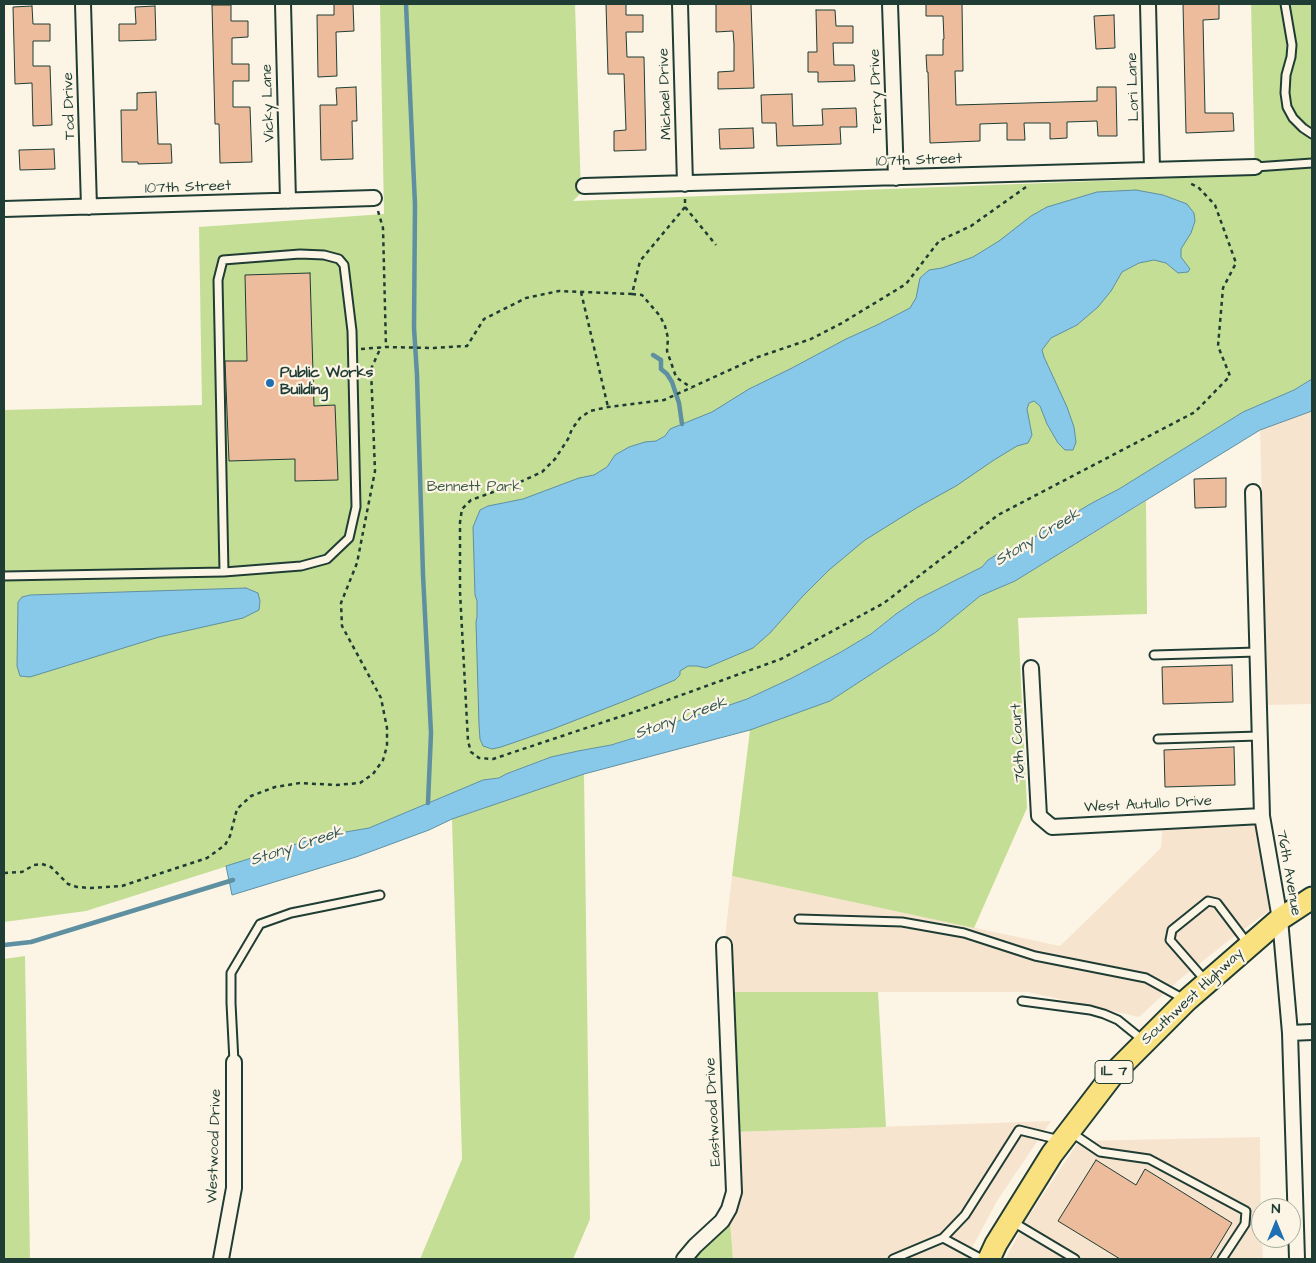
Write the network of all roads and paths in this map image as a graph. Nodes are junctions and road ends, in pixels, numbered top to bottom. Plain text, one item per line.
1 (83, 4) edge
2 (283, 4) edge
3 (680, 4) edge
4 (890, 4) edge
5 (1148, 4) edge
6 (1285, 4) edge
7 (1312, 134) edge
8 (1312, 163) edge
9 (1255, 167) joint
10 (1152, 170) junction
11 (1046, 173) junction
12 (896, 178) junction
13 (1189, 183) dead end
14 (684, 184) junction
15 (584, 186) dead end
16 (374, 198) joint
17 (288, 201) junction
18 (89, 207) junction
19 (685, 207) junction
20 (4, 209) edge
21 (716, 245) dead end
22 (581, 292) junction
23 (632, 294) junction
24 (386, 346) junction
25 (381, 347) junction
26 (353, 350) junction
27 (690, 389) junction
28 (608, 407) junction
29 (1253, 492) dead end
30 (224, 572) junction
31 (4, 576) edge
32 (1257, 652) junction
33 (1154, 656) dead end
34 (1031, 668) dead end
35 (1259, 736) junction
36 (1158, 739) dead end
37 (1039, 816) joint
38 (1262, 816) junction
39 (4, 873) edge
40 (380, 895) dead end
41 (1312, 898) edge
42 (799, 919) dead end
43 (1280, 919) junction
44 (724, 945) dead end
45 (1249, 945) junction
46 (1207, 982) junction
47 (1186, 1000) junction
48 (1022, 1001) dead end
49 (1312, 1032) edge
50 (1290, 1033) junction
51 (1145, 1042) junction
52 (234, 1062) joint
53 (1066, 1136) junction
54 (1011, 1220) junction
55 (943, 1238) junction
56 (221, 1259) edge
57 (684, 1259) edge
58 (893, 1259) edge
59 (982, 1259) edge
60 (989, 1259) edge
61 (1075, 1259) edge
62 (1222, 1259) edge
63 (1297, 1259) edge

1 - 18 street, Tod Drive
2 - 17 street, Vicky Lane
3 - 14 street, Michael Drive
4 - 12 street, Terry Drive
5 - 10 street, Lori Lane
6 - 7 lane
8 - 9 lane
9 - 10 street, 107th Street
10 - 11 street, 107th Street
11 - 12 street, 107th Street
11 - 27 path
12 - 14 street, 107th Street
13 - 28 path
14 - 15 street, 107th Street
14 - 19 path
16 - 17 street, 107th Street
16 - 24 path
17 - 18 street, 107th Street
18 - 20 street, 107th Street
19 - 21 path
19 - 23 path
22 - 23 path
22 - 24 path
22 - 28 path
23 - 27 path
24 - 25 path
25 - 26 path
25 - 39 path
26 - 30 lane
26 - 30 lane
27 - 28 path
29 - 32 street, 76th Avenue
30 - 31 lane
32 - 33 lane
32 - 35 street, 76th Avenue
34 - 37 street, 76th Court
35 - 36 lane
35 - 38 street, 76th Avenue
37 - 38 street, West Autullo Drive
38 - 43 street, 76th Avenue
40 - 52 lane
41 - 43 main road, Southwest Highway / IL 7
42 - 47 lane
43 - 45 main road, Southwest Highway / IL 7
43 - 50 street, 76th Avenue
44 - 57 street, Eastwood Drive
45 - 46 main road, Southwest Highway / IL 7
45 - 46 lane
46 - 47 main road, Southwest Highway / IL 7
47 - 51 main road, Southwest Highway / IL 7
48 - 51 lane
49 - 50 street
50 - 63 street, 76th Avenue
51 - 53 main road, Southwest Highway / IL 7
52 - 56 street, Westwood Drive
53 - 54 main road, Southwest Highway / IL 7
53 - 55 lane
53 - 62 lane
54 - 60 main road, Southwest Highway / IL 7
54 - 61 lane
55 - 58 lane
55 - 59 lane

